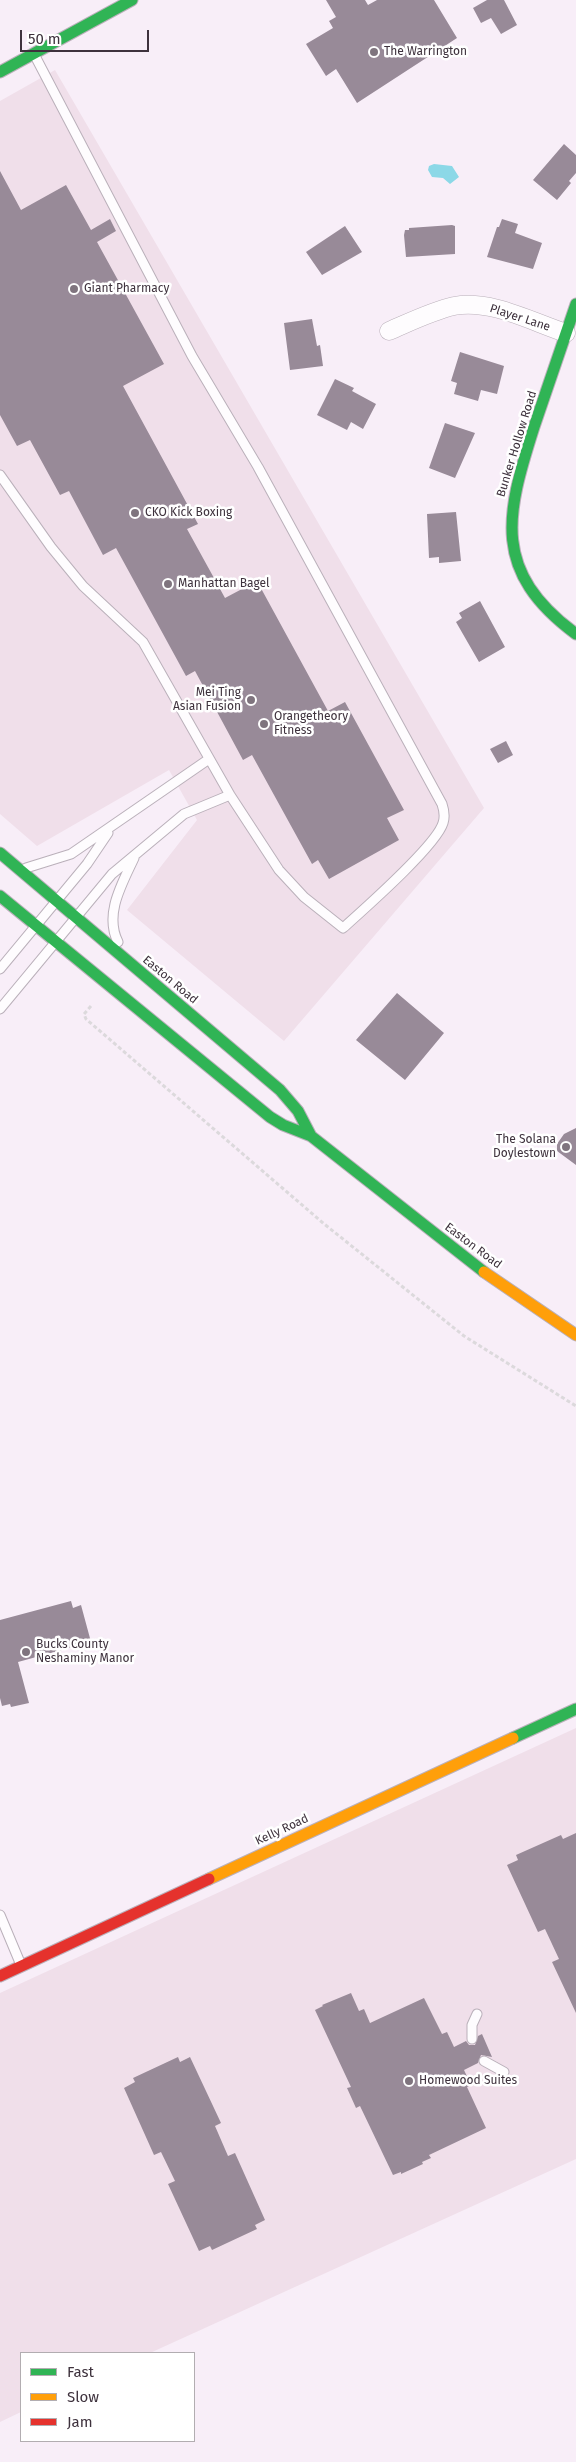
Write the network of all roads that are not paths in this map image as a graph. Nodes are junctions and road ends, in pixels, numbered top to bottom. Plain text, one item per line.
1 (132, 0) edge
2 (34, 54) junction
3 (0, 72) edge
4 (576, 304) edge
5 (389, 331) dead end
6 (566, 333) junction
7 (0, 475) edge
8 (576, 634) edge
9 (209, 760) junction
10 (230, 796) junction
11 (111, 829) junction
12 (0, 853) edge
13 (135, 855) junction
14 (20, 870) junction
15 (0, 896) edge
16 (56, 901) junction
17 (75, 917) junction
18 (36, 926) junction
19 (54, 943) junction
20 (128, 963) junction
21 (0, 969) edge
22 (0, 1009) edge
23 (311, 1136) junction
24 (576, 1335) edge
25 (576, 1708) edge
26 (0, 1915) edge
27 (22, 1966) junction
28 (0, 1976) edge
29 (477, 2014) dead end
30 (472, 2039) dead end
31 (484, 2061) dead end
32 (504, 2072) dead end

1 - 2 main road
2 - 3 main road
2 - 10 lane
4 - 6 main road, Bunker Hollow Road
5 - 6 street, Player Lane
6 - 8 main road, Bunker Hollow Road
7 - 9 lane
9 - 10 lane
9 - 11 lane
10 - 13 lane
11 - 14 lane
11 - 16 lane
12 - 14 main road, Easton Road
13 - 17 lane
13 - 20 lane
14 - 16 main road, Easton Road
15 - 18 main road, Easton Road
16 - 17 main road, Easton Road
16 - 18 lane
17 - 19 lane
17 - 20 main road, Easton Road
18 - 19 main road, Easton Road
18 - 21 lane
19 - 22 lane
19 - 23 main road, Easton Road
20 - 23 main road, Easton Road
23 - 24 main road, Easton Road
25 - 27 main road, Kelly Road
26 - 27 lane
27 - 28 main road, Kelly Road
29 - 30 lane
31 - 32 lane

